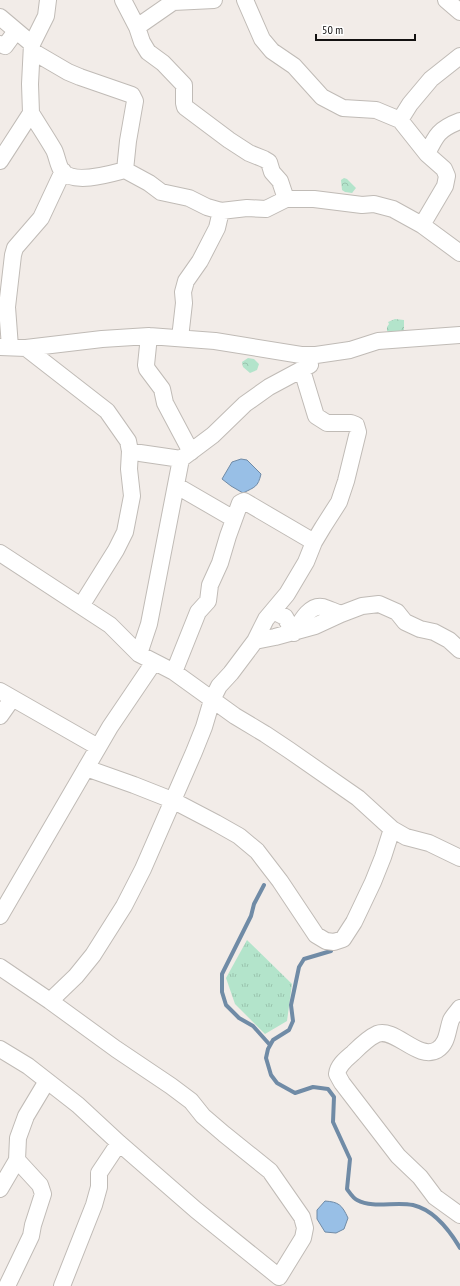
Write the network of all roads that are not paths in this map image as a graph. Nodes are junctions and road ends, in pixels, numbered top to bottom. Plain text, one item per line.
1 (48, 0) edge
2 (123, 0) edge
3 (214, 0) edge
4 (245, 0) edge
5 (446, 0) edge
6 (460, 12) edge
7 (0, 17) edge
8 (137, 27) junction
9 (16, 31) junction
10 (0, 44) edge
11 (32, 47) junction
12 (460, 56) edge
13 (31, 113) junction
14 (400, 120) junction
15 (460, 121) edge
16 (427, 154) junction
17 (0, 161) edge
18 (125, 170) junction
19 (62, 171) junction
20 (286, 199) junction
21 (221, 211) junction
22 (422, 225) junction
23 (460, 252) edge
24 (6, 257) edge
25 (460, 335) edge
26 (149, 336) junction
27 (180, 338) junction
28 (12, 347) edge
29 (316, 356) junction
30 (302, 370) junction
31 (130, 450) junction
32 (186, 456) junction
33 (177, 486) junction
34 (234, 519) junction
35 (314, 542) junction
36 (0, 553) edge
37 (81, 606) junction
38 (273, 611) junction
39 (294, 633) junction
40 (254, 641) junction
41 (460, 650) edge
42 (139, 654) junction
43 (154, 662) junction
44 (174, 672) junction
45 (6, 695) edge
46 (212, 700) junction
47 (0, 716) edge
48 (98, 747) junction
49 (86, 768) junction
50 (172, 800) junction
51 (392, 829) junction
52 (460, 858) edge
53 (0, 916) edge
54 (0, 967) edge
55 (50, 1001) junction
56 (460, 1008) edge
57 (1, 1051) edge
58 (47, 1081) junction
59 (119, 1143) junction
60 (17, 1160) junction
61 (0, 1189) edge
62 (460, 1215) edge
63 (7, 1286) edge
64 (62, 1286) edge

1 - 11 street
2 - 8 street
3 - 8 street
4 - 14 street
5 - 6 street
7 - 9 street
8 - 20 street
9 - 10 street
9 - 11 street
11 - 13 street
11 - 18 street
12 - 14 street
13 - 17 street
13 - 19 street
14 - 16 street
15 - 16 street
16 - 22 street
18 - 19 street
18 - 21 street
19 - 24 street
20 - 21 street
20 - 22 street
21 - 27 street
22 - 23 street
24 - 28 street
25 - 29 street
26 - 27 street
26 - 28 street
26 - 32 street
27 - 29 street
28 - 31 street
29 - 30 street
30 - 32 street
30 - 35 street
31 - 32 street
31 - 37 street
32 - 33 street
33 - 34 street
33 - 42 street
34 - 35 street
34 - 44 street
35 - 38 street
36 - 37 street
37 - 42 street
38 - 39 street
38 - 40 street
39 - 40 street
39 - 41 street
40 - 46 street
42 - 43 street
43 - 44 street
43 - 48 street
44 - 46 street
45 - 47 street
45 - 48 street
46 - 50 street
46 - 51 street
48 - 49 street
49 - 50 street
49 - 53 street
50 - 51 street
50 - 55 street
51 - 52 street
54 - 55 street
55 - 59 street
56 - 62 street
57 - 58 street
58 - 59 street
58 - 60 street
59 - 64 street
60 - 61 street
60 - 63 street

